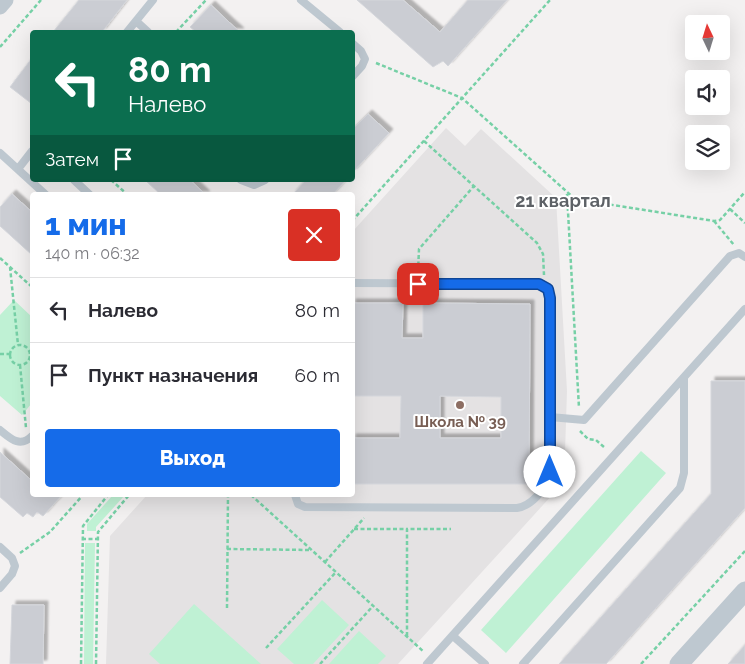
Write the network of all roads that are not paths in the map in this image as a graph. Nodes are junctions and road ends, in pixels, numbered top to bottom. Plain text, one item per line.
1 (6, 0) edge
2 (153, 0) edge
3 (301, 0) edge
4 (0, 7) edge
5 (136, 21) junction
6 (129, 30) edge
7 (146, 30) edge
8 (338, 30) edge
9 (355, 46) edge
10 (355, 74) edge
11 (0, 154) edge
12 (30, 154) edge
13 (18, 169) junction
14 (30, 180) edge
15 (32, 182) edge
16 (76, 182) edge
17 (246, 182) edge
18 (261, 182) edge
19 (43, 192) edge
20 (87, 192) edge
21 (745, 257) edge
22 (355, 283) edge
23 (745, 309) edge
24 (684, 378) junction
25 (550, 417) junction
26 (0, 430) edge
27 (30, 438) edge
28 (296, 497) edge
29 (0, 547) edge
30 (0, 588) edge
31 (745, 591) edge
32 (453, 636) junction
33 (430, 662) edge
34 (485, 664) edge
35 (523, 664) edge
36 (679, 664) edge

1 - 4 street
2 - 5 lane
3 - 8 lane
5 - 6 lane
5 - 7 lane
9 - 10 lane
11 - 13 lane
12 - 13 lane
13 - 14 lane
15 - 19 lane
16 - 20 lane
17 - 18 lane
21 - 25 lane
22 - 25 lane
23 - 24 lane
24 - 32 lane
24 - 35 lane
25 - 28 lane
26 - 27 lane
29 - 30 lane
31 - 36 street
32 - 33 lane
32 - 34 lane

